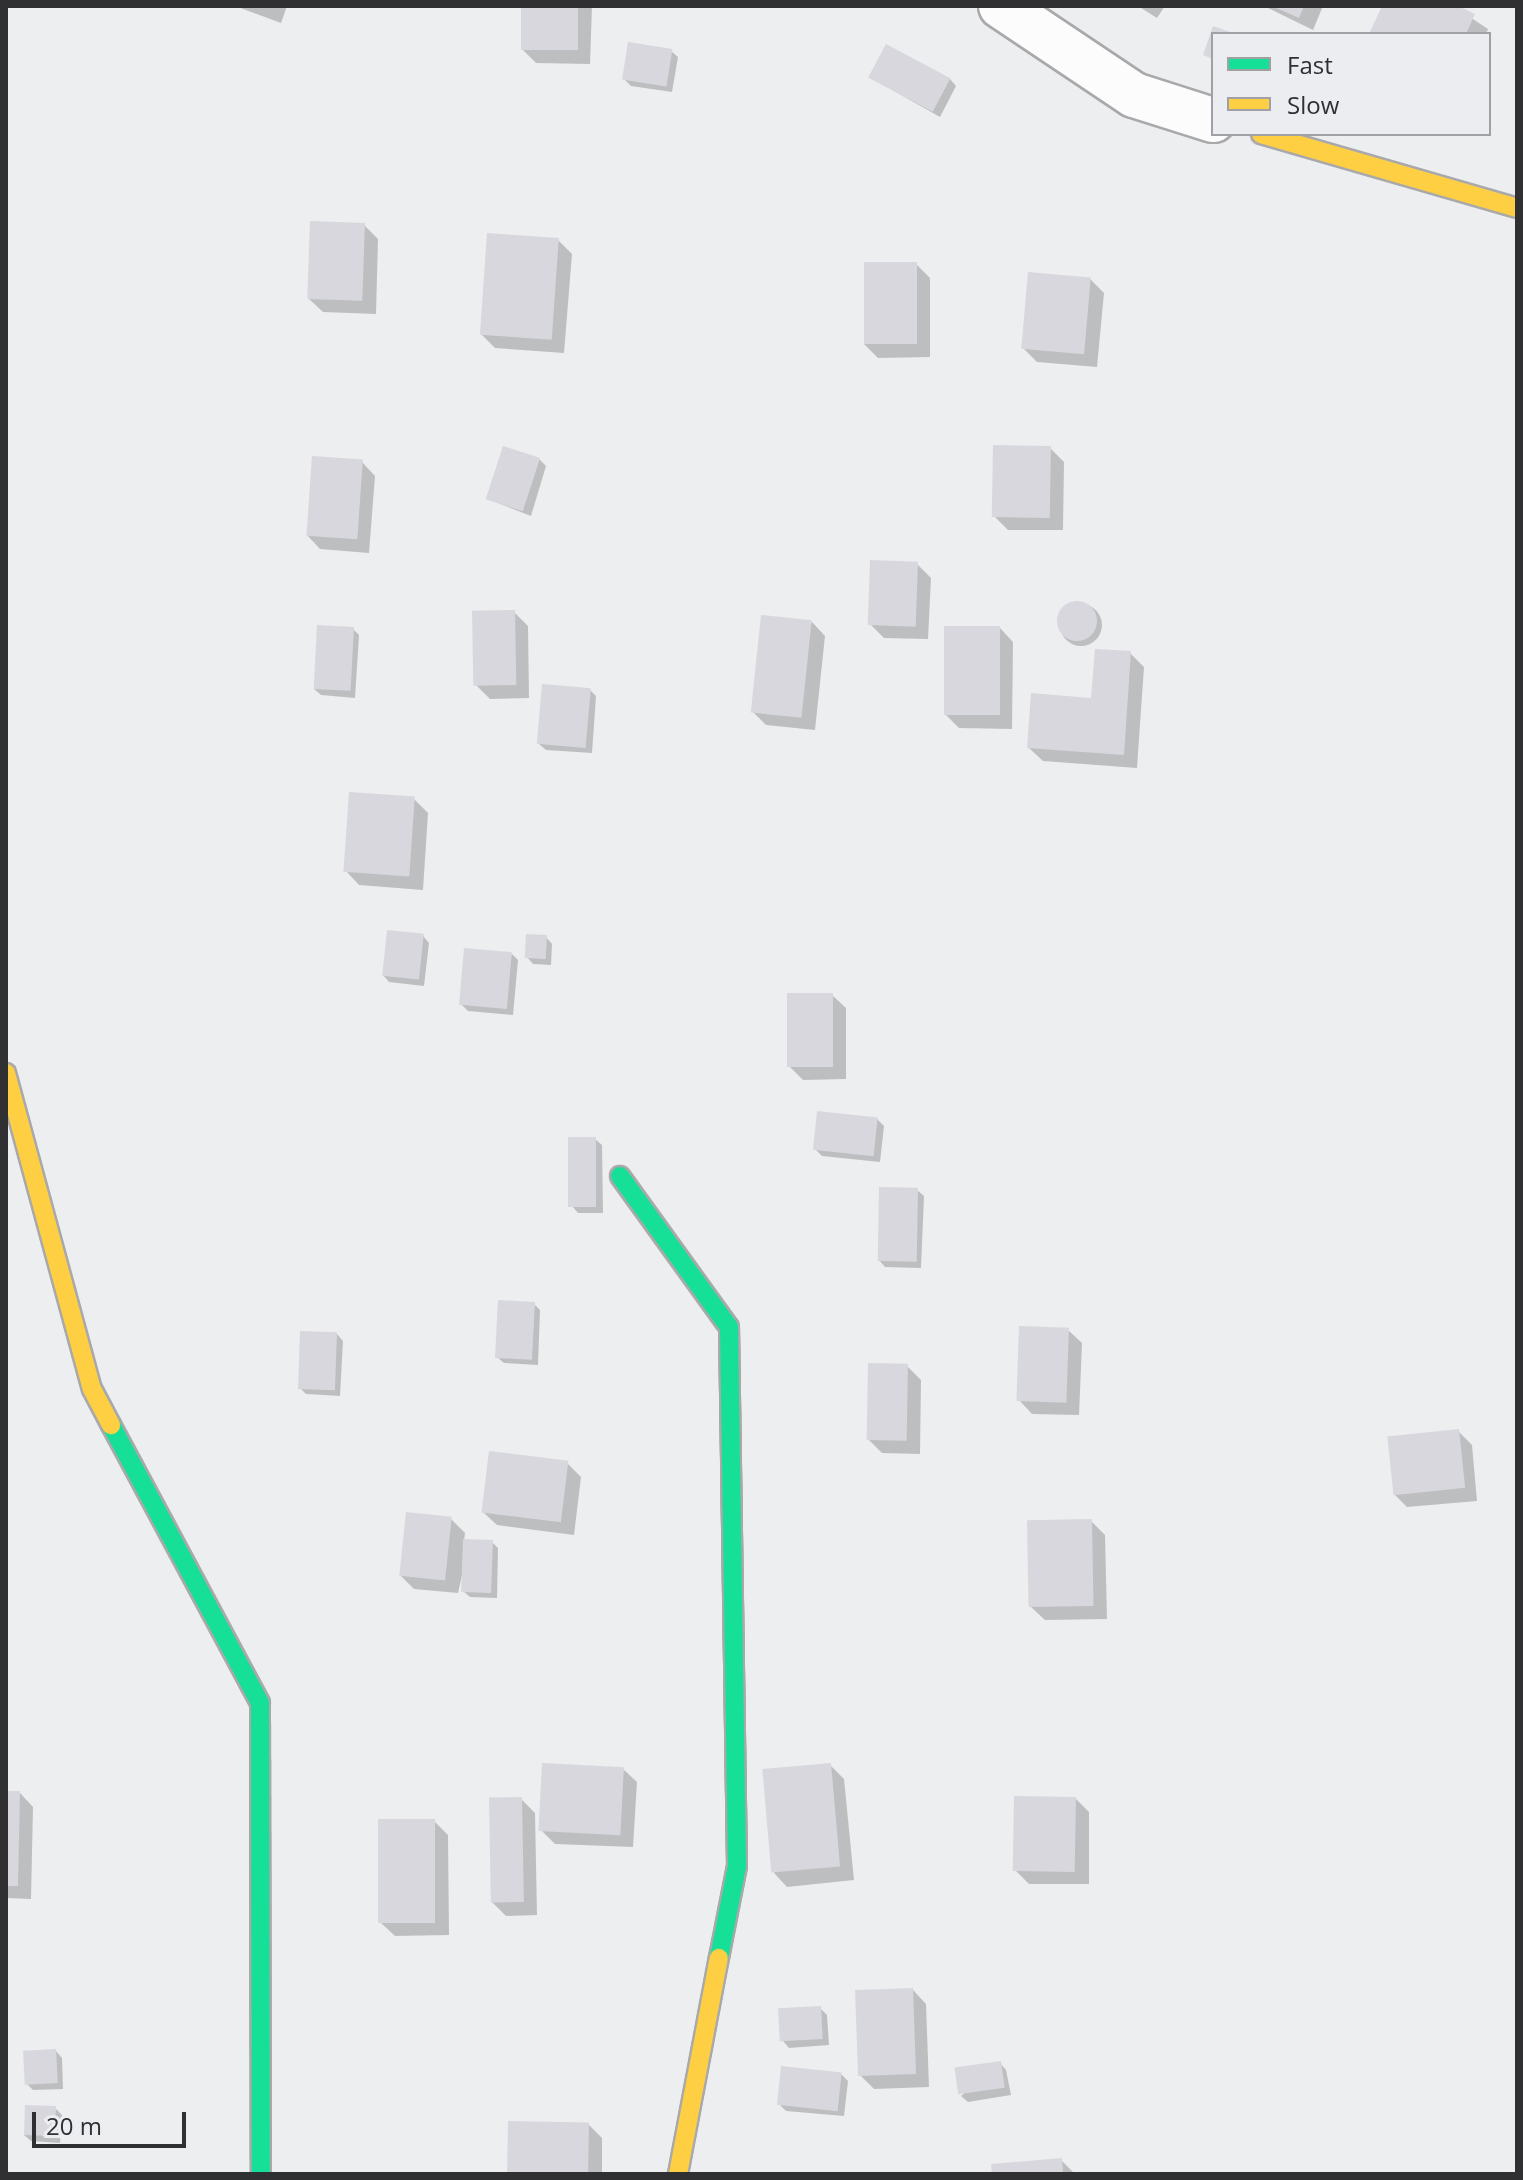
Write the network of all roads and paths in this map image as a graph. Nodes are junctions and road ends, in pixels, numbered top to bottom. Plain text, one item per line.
1 (1001, 6) edge
2 (1211, 119) edge
3 (1268, 136) edge
4 (1517, 208) edge
5 (6, 1073) edge
6 (620, 1176) dead end
7 (261, 2174) edge
8 (678, 2174) edge

1 - 2 street
3 - 4 street
5 - 7 street
6 - 8 street

